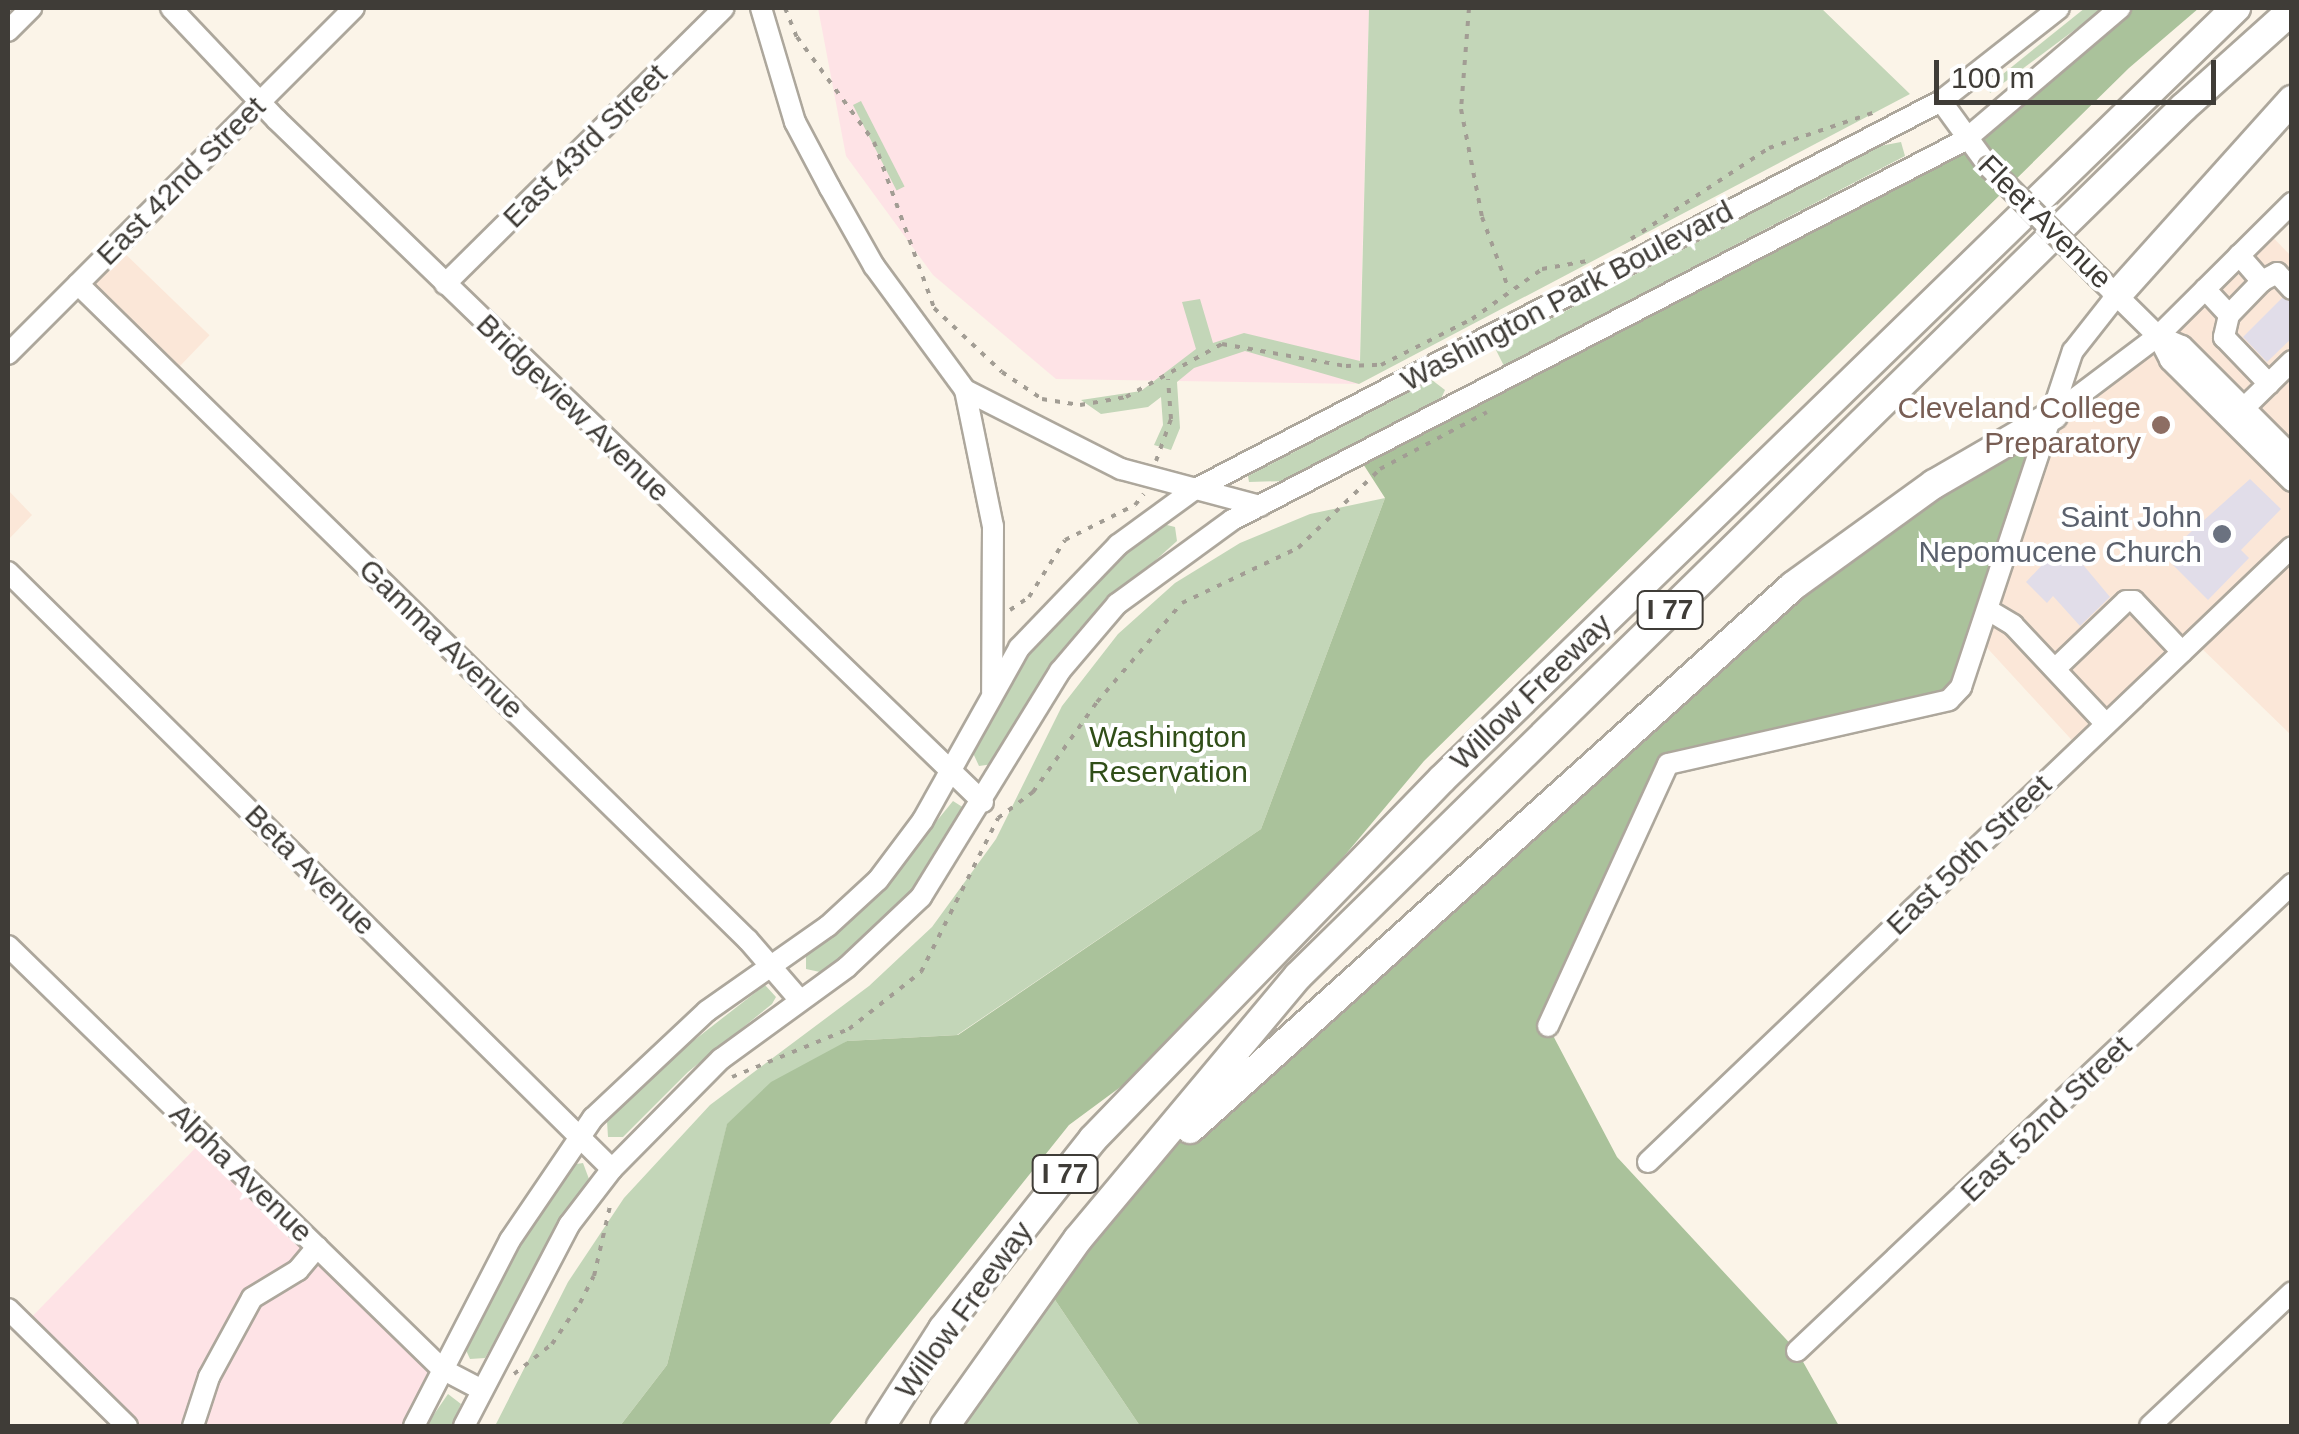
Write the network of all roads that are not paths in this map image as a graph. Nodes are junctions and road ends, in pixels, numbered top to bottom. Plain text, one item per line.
1 (31, 8) edge
2 (171, 8) edge
3 (354, 8) edge
4 (724, 8) edge
5 (761, 8) edge
6 (2059, 8) edge
7 (2120, 8) edge
8 (2236, 8) edge
9 (2292, 10) edge
10 (8, 31) edge
11 (1942, 100) junction
12 (2292, 100) edge
13 (259, 102) junction
14 (1965, 140) junction
15 (2292, 203) edge
16 (2239, 255) junction
17 (2262, 281) junction
18 (78, 284) junction
19 (445, 284) junction
20 (2107, 286) junction
21 (2205, 289) junction
22 (2292, 289) edge
23 (2229, 315) junction
24 (2158, 336) junction
25 (8, 354) edge
26 (2292, 361) edge
27 (2269, 384) junction
28 (965, 390) junction
29 (2244, 408) junction
30 (2053, 415) junction
31 (2292, 456) edge
32 (2292, 481) edge
33 (1192, 491) junction
34 (1260, 506) junction
35 (2292, 548) edge
36 (8, 572) edge
37 (1990, 611) junction
38 (2182, 652) junction
39 (2055, 669) junction
40 (992, 692) junction
41 (2106, 724) junction
42 (948, 772) junction
43 (984, 802) junction
44 (2292, 884) edge
45 (8, 946) edge
46 (770, 964) junction
47 (799, 998) junction
48 (1548, 1026) dead end
49 (580, 1136) junction
50 (1648, 1162) dead end
51 (612, 1168) junction
52 (1078, 1238) junction
53 (317, 1247) junction
54 (2292, 1292) edge
55 (8, 1308) edge
56 (943, 1329) junction
57 (1797, 1351) dead end
58 (442, 1369) junction
59 (482, 1390) junction
60 (127, 1426) edge
61 (193, 1426) edge
62 (414, 1426) edge
63 (464, 1426) edge
64 (860, 1426) edge
65 (881, 1426) edge
66 (944, 1426) edge
67 (2150, 1426) edge

1 - 10 street
2 - 13 street, Bridgeview Avenue
3 - 13 street, East 42nd Street
4 - 19 street, East 43rd Street
5 - 28 street, Washington Park Boulevard
6 - 11 street, Washington Park Boulevard
7 - 14 street, Washington Park Boulevard
8 - 56 highway, Willow Freeway / I 77
9 - 52 highway, Willow Freeway / I 77
11 - 14 street, Fleet Avenue
11 - 33 street, Washington Park Boulevard
12 - 20 highway
13 - 18 street, East 42nd Street
13 - 19 street, Bridgeview Avenue
14 - 20 street, Fleet Avenue, bridge
14 - 34 street, Washington Park Boulevard
15 - 16 street
16 - 17 street
16 - 21 street
17 - 22 street
17 - 23 street
18 - 25 street, East 42nd Street
18 - 46 street, Gamma Avenue
19 - 42 street, Bridgeview Avenue
20 - 24 street, Fleet Avenue
20 - 30 street
21 - 23 street
21 - 24 street
23 - 27 street
24 - 29 street, Fleet Avenue
24 - 30 street
24 - 32 street, Fleet Avenue
26 - 27 street
27 - 29 street
28 - 33 street, Washington Park Boulevard
28 - 40 street, Washington Park Boulevard
29 - 31 street, Fleet Avenue
30 - 37 street
30 - 52 highway
33 - 34 street, Washington Park Boulevard
33 - 40 street, Washington Park Boulevard
34 - 43 street, Washington Park Boulevard
35 - 38 street, East 50th Street
36 - 49 street, Beta Avenue
37 - 39 street
37 - 48 street
38 - 39 street
38 - 41 street, East 50th Street
39 - 41 street
40 - 42 street, Washington Park Boulevard
41 - 50 street, East 50th Street
42 - 43 street, Bridgeview Avenue
42 - 46 street, Washington Park Boulevard
43 - 47 street, Washington Park Boulevard
44 - 57 street, East 52nd Street
45 - 53 street, Alpha Avenue
46 - 47 street, Gamma Avenue
46 - 49 street, Washington Park Boulevard
47 - 51 street, Washington Park Boulevard
49 - 51 street, Beta Avenue
49 - 58 street, Washington Park Boulevard
51 - 59 street, Washington Park Boulevard
52 - 66 highway, Willow Freeway / I 77
53 - 58 street, Alpha Avenue
53 - 61 street
54 - 67 street
55 - 60 street
56 - 64 highway
56 - 65 highway, Willow Freeway / I 77
58 - 59 street, Alpha Avenue
58 - 62 street, Washington Park Boulevard
59 - 63 street, Washington Park Boulevard

